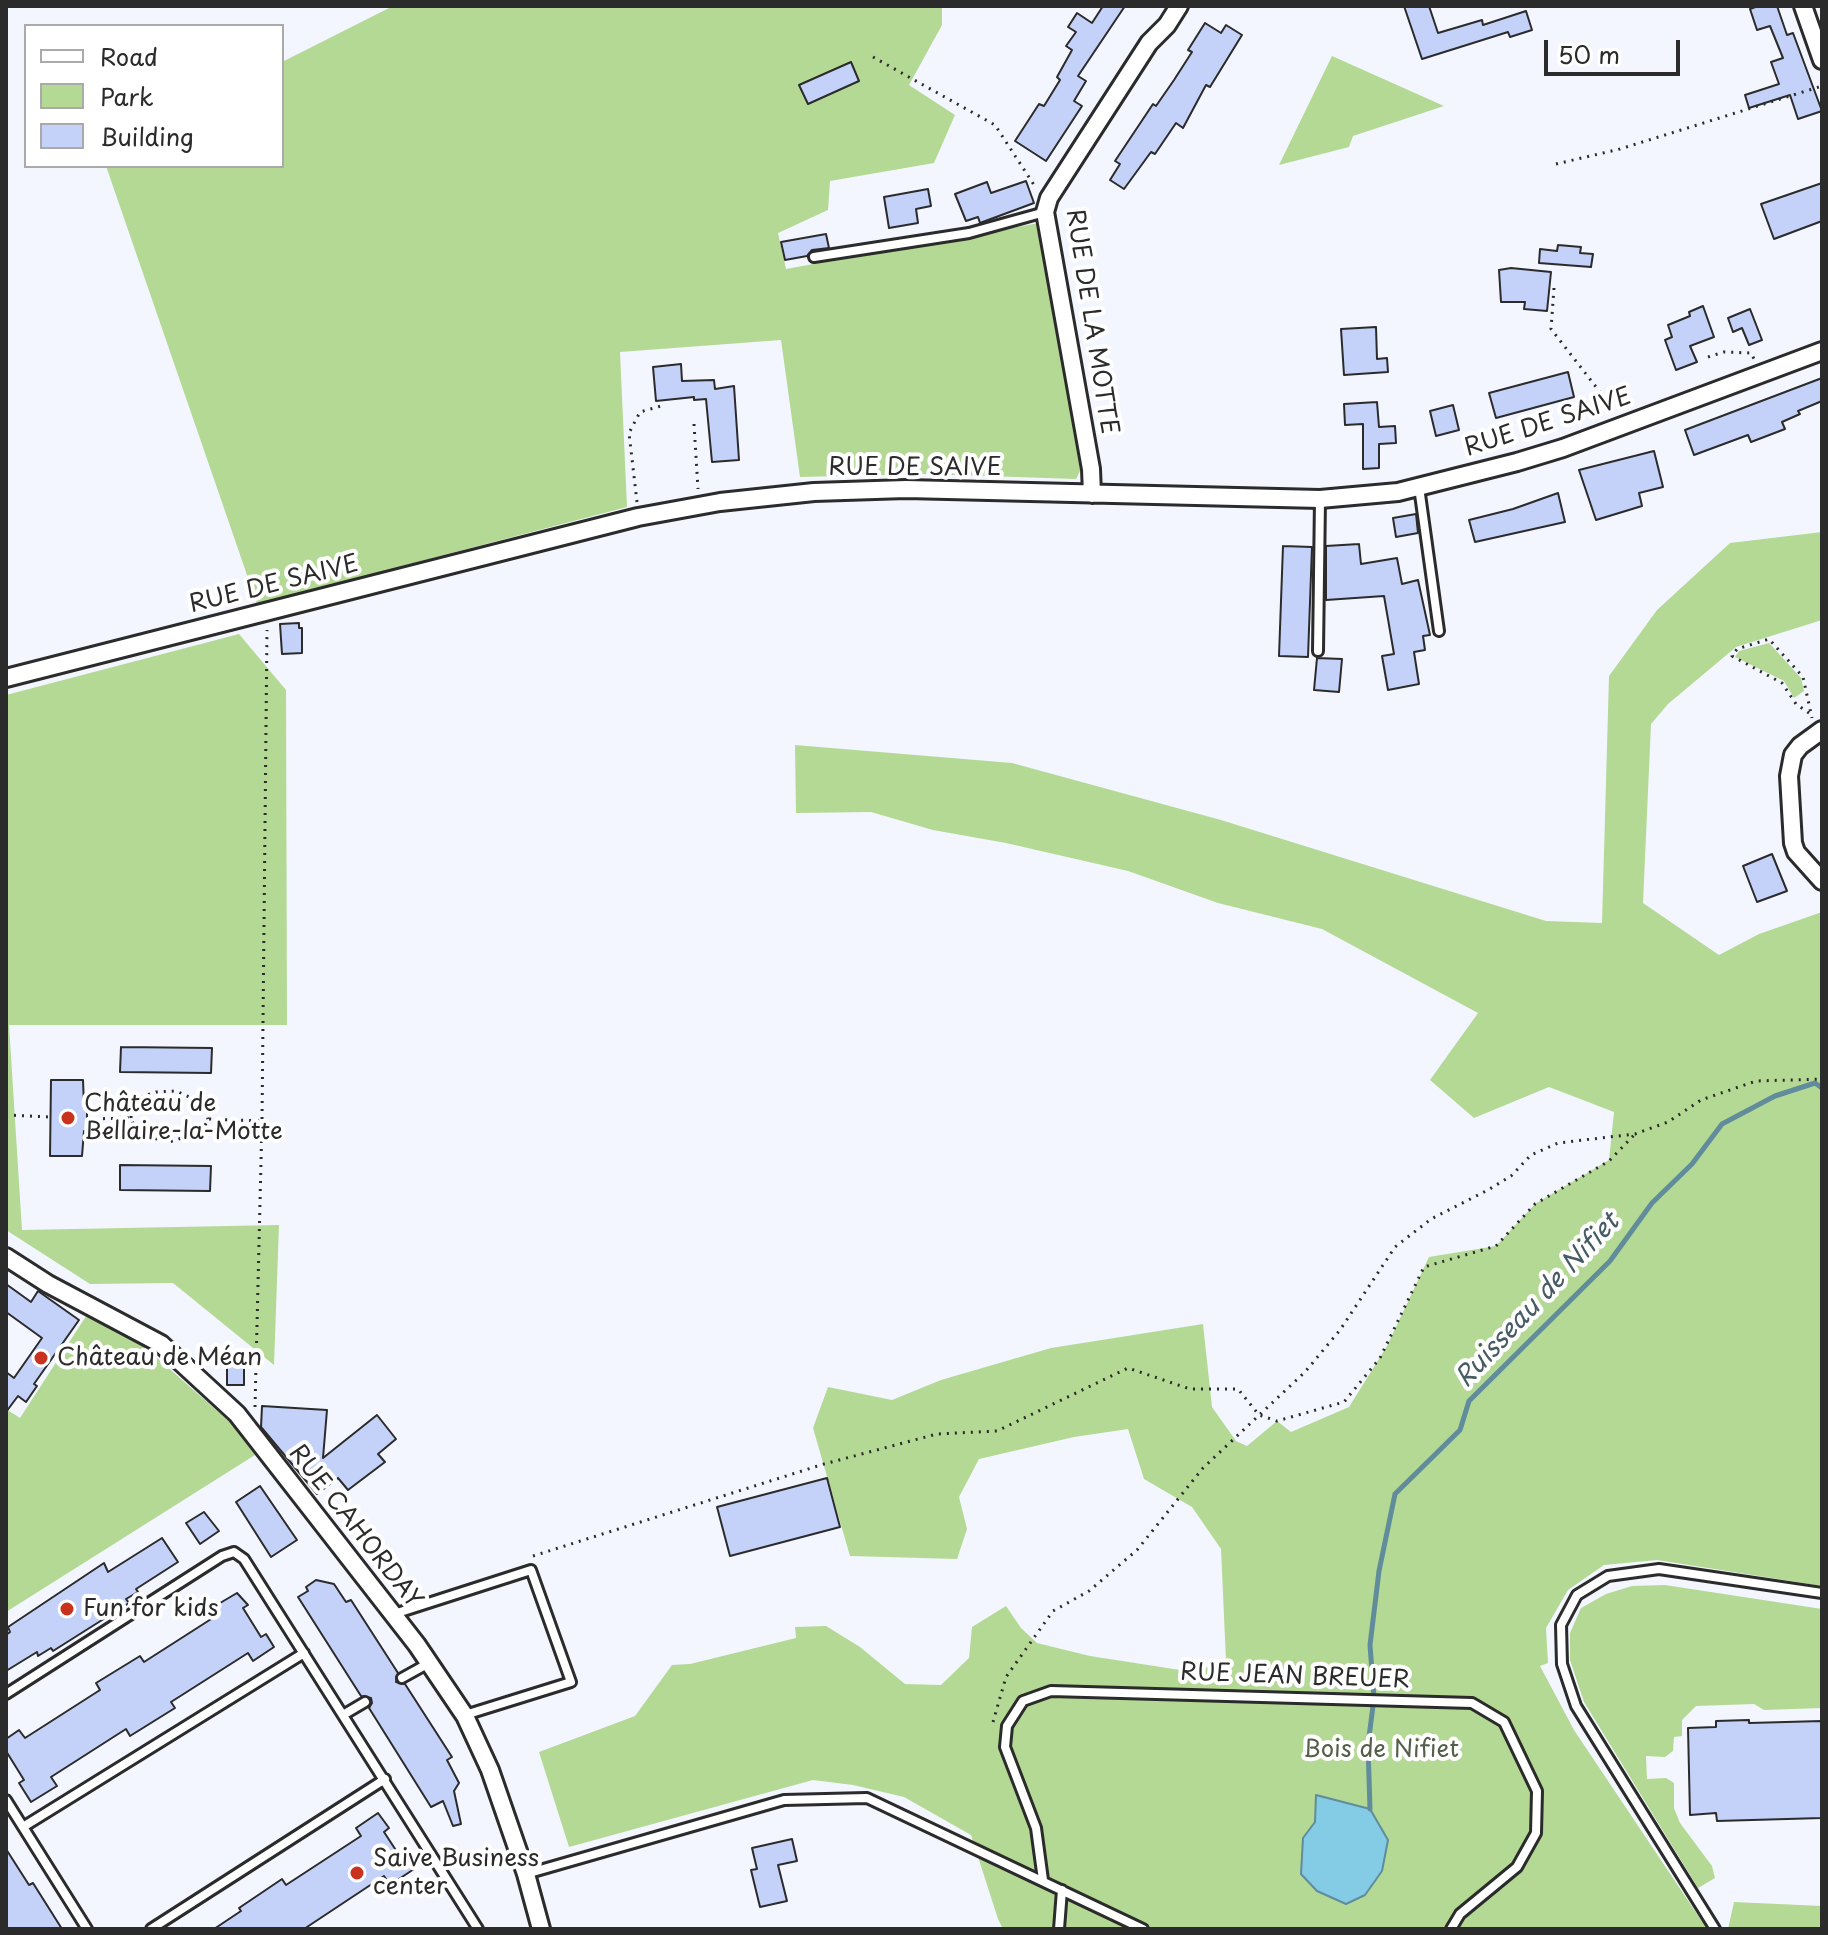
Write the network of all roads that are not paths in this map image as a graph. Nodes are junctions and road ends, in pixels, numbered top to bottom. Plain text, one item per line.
1 (1179, 6) edge
2 (1803, 6) edge
3 (1822, 60) edge
4 (1047, 205) junction
5 (814, 257) dead end
6 (1822, 351) edge
7 (1419, 487) junction
8 (1092, 494) junction
9 (1320, 499) junction
10 (1439, 631) dead end
11 (1318, 651) dead end
12 (6, 678) edge
13 (1821, 731) edge
14 (1822, 881) edge
15 (6, 1257) edge
16 (1822, 1593) edge
17 (394, 1614) junction
18 (304, 1653) junction
19 (429, 1663) junction
20 (402, 1678) dead end
21 (6, 1694) edge
22 (365, 1702) dead end
23 (343, 1715) junction
24 (465, 1716) junction
25 (385, 1779) junction
26 (6, 1800) edge
27 (23, 1827) junction
28 (526, 1874) junction
29 (1043, 1880) junction
30 (1062, 1890) junction
31 (87, 1929) edge
32 (151, 1929) edge
33 (478, 1929) edge
34 (541, 1929) edge
35 (1059, 1929) edge
36 (1143, 1929) edge
37 (1451, 1929) edge
38 (1715, 1929) edge

1 - 4 street, RUE DE LA MOTTE
2 - 3 street
4 - 5 lane
4 - 8 street, RUE DE LA MOTTE
6 - 7 street, RUE DE SAIVE
7 - 9 street, RUE DE SAIVE
7 - 10 lane
8 - 9 street, RUE DE SAIVE
8 - 12 street, RUE DE SAIVE
9 - 11 lane
13 - 14 street
15 - 17 street, RUE CAHORDAY
16 - 38 lane
17 - 19 street, RUE CAHORDAY
17 - 24 lane
18 - 21 lane
18 - 23 lane
18 - 27 lane
19 - 20 lane
19 - 24 street, RUE CAHORDAY
22 - 23 lane
23 - 25 lane
24 - 28 street, RUE CAHORDAY
25 - 32 lane
25 - 33 lane
26 - 27 lane
27 - 31 lane
28 - 29 lane
28 - 34 street, RUE CAHORDAY
29 - 30 lane
29 - 37 lane, RUE JEAN BREUER
30 - 35 lane
30 - 36 lane

